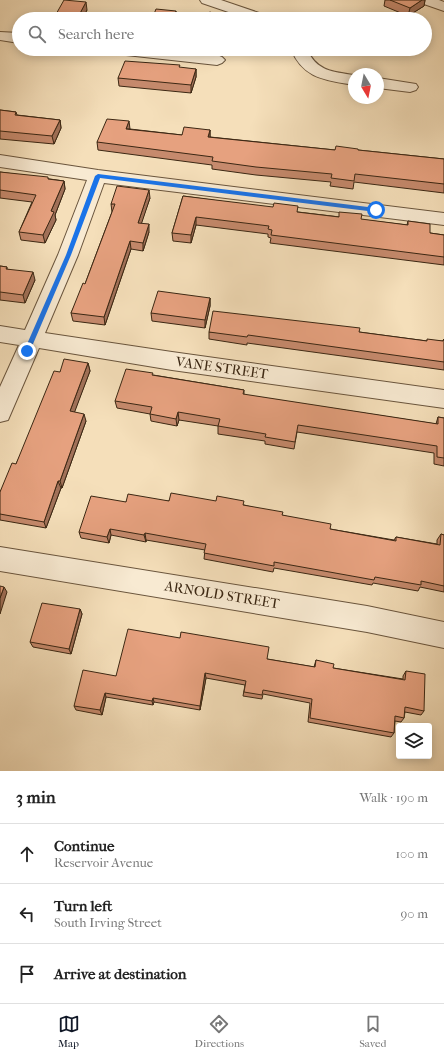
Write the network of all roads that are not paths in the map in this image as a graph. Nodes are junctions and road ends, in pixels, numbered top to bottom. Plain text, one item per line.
1 (207, 0) edge
2 (426, 0) edge
3 (444, 7) edge
4 (242, 12) edge
5 (0, 36) edge
6 (12, 37) edge
7 (181, 56) edge
8 (302, 56) edge
9 (217, 60) dead end
10 (348, 79) edge
11 (384, 84) edge
12 (410, 87) dead end
13 (0, 161) edge
14 (98, 176) junction
15 (444, 219) edge
16 (0, 334) edge
17 (32, 339) junction
18 (444, 399) edge
19 (0, 413) edge
20 (0, 559) edge
21 (444, 635) edge

1 - 4 street
2 - 3 street
5 - 6 street
7 - 9 street
8 - 10 street
11 - 12 street
13 - 14 street
14 - 15 street
14 - 17 street
16 - 17 street, VANE STREET
17 - 18 street, VANE STREET
17 - 19 street
20 - 21 street, ARNOLD STREET

